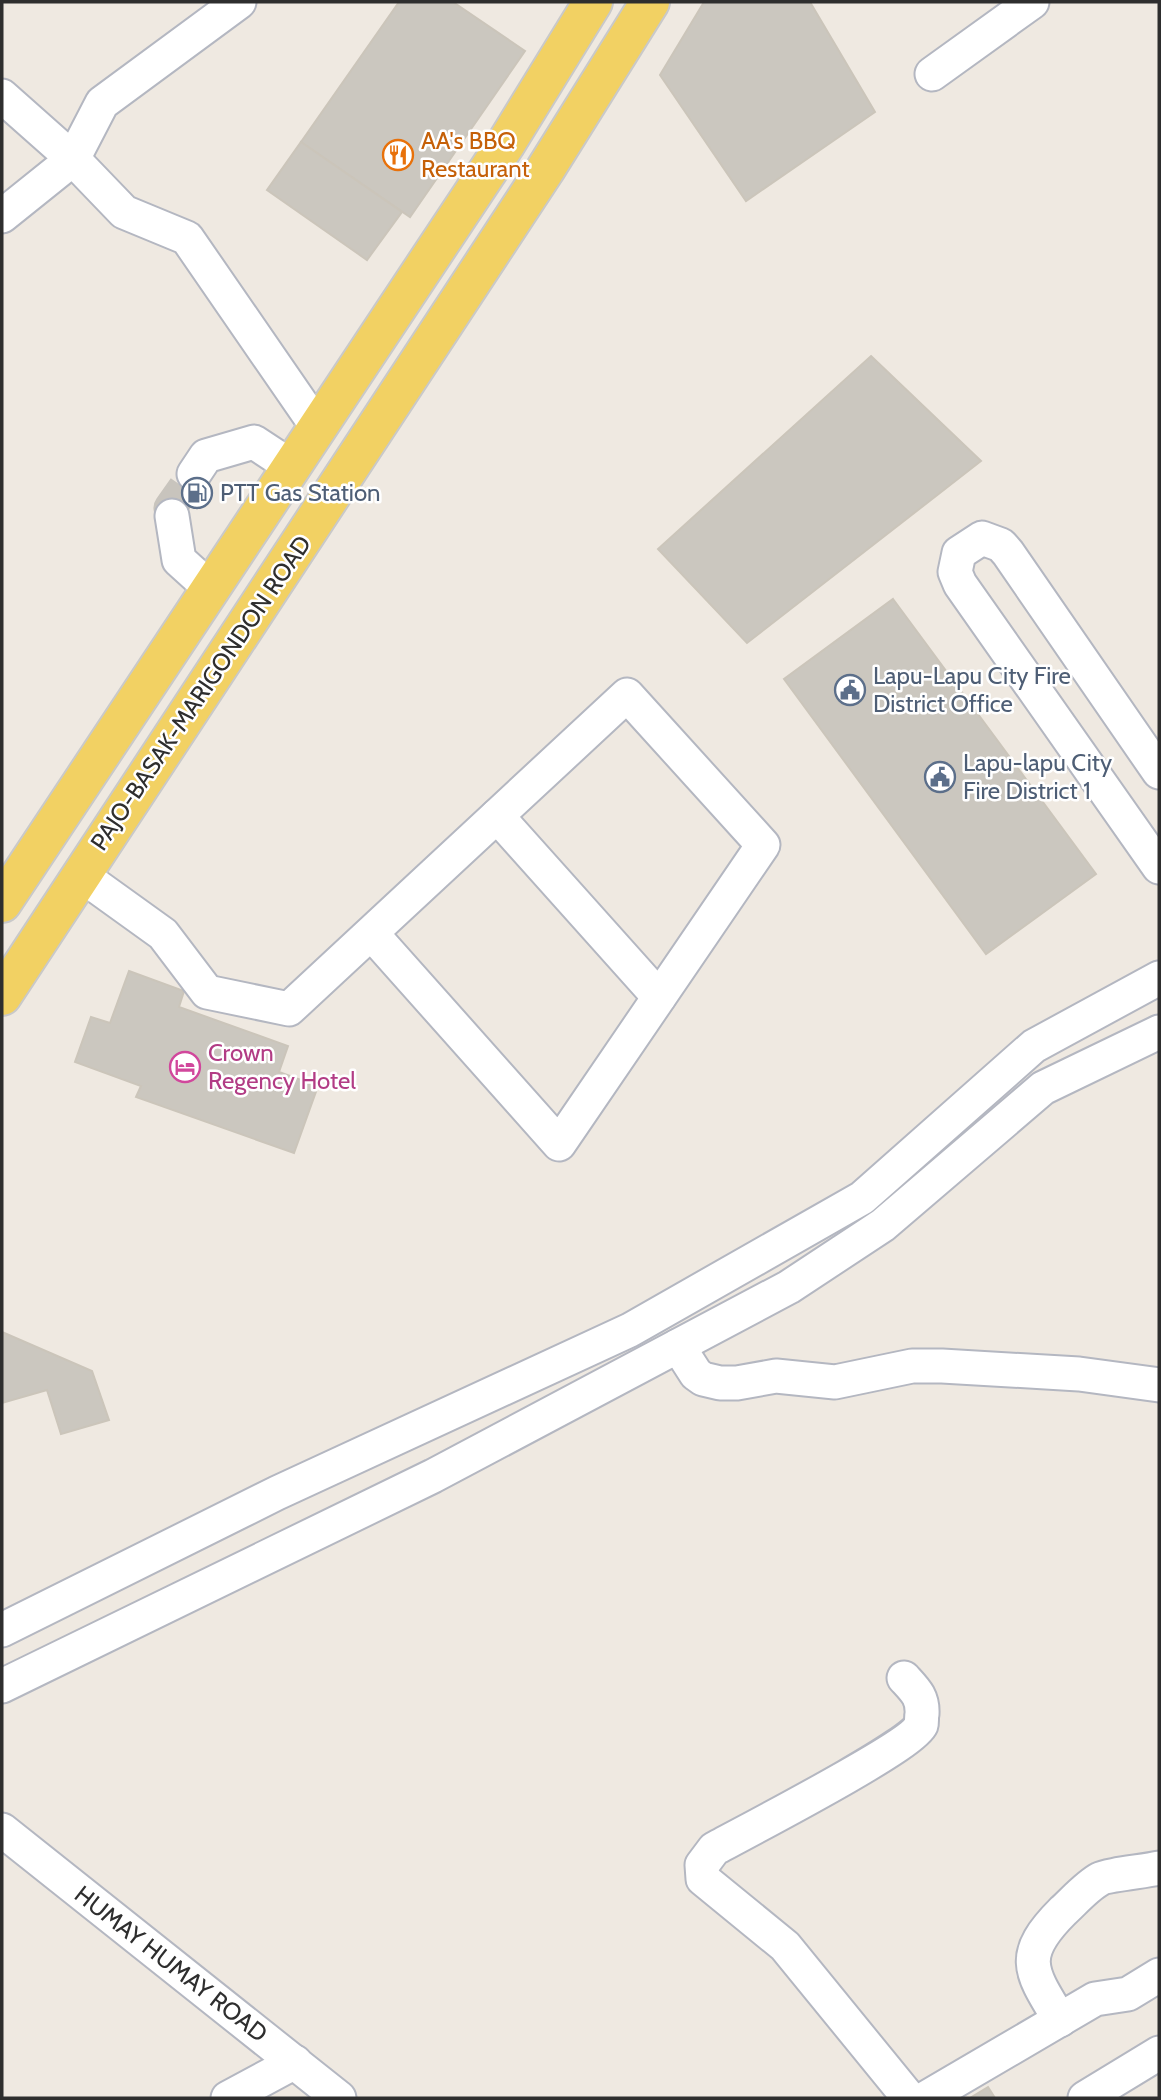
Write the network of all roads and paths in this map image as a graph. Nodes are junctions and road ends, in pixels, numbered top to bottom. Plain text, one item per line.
1 (239, 2) edge
2 (593, 2) edge
3 (650, 2) edge
4 (1032, 2) edge
5 (932, 74) dead end
6 (2, 96) edge
7 (73, 159) junction
8 (2, 216) edge
9 (317, 428) junction
10 (292, 467) junction
11 (194, 474) tunnel mouth
12 (268, 503) junction
13 (172, 516) tunnel mouth
14 (313, 526) junction
15 (211, 589) junction
16 (1159, 772) edge
17 (497, 816) junction
18 (1159, 867) edge
19 (81, 875) junction
20 (2, 902) edge
21 (372, 934) junction
22 (1159, 978) edge
23 (2, 996) edge
24 (659, 998) junction
25 (1159, 1032) edge
26 (678, 1346) junction
27 (1159, 1385) edge
28 (278, 1493) junction
29 (300, 1541) junction
30 (2, 1630) edge
31 (904, 1678) dead end
32 (2, 1686) edge
33 (2, 1830) edge
34 (1159, 1868) edge
35 (1159, 1975) edge
36 (1060, 2020) junction
37 (1159, 2053) edge
38 (295, 2062) junction
39 (228, 2098) edge
40 (339, 2098) edge
41 (909, 2098) edge
42 (926, 2098) edge
43 (1085, 2098) edge

1 - 7 street
2 - 9 main road, PAJO-BASAK-MARIGONDON ROAD
3 - 14 main road, PAJO-BASAK-MARIGONDON ROAD
4 - 5 street
6 - 7 street
7 - 8 street
7 - 9 street
9 - 10 main road, PAJO-BASAK-MARIGONDON ROAD
10 - 11 street
10 - 12 main road, PAJO-BASAK-MARIGONDON ROAD
12 - 14 main road
12 - 15 main road, PAJO-BASAK-MARIGONDON ROAD
13 - 15 street
14 - 19 main road, PAJO-BASAK-MARIGONDON ROAD
15 - 20 main road, PAJO-BASAK-MARIGONDON ROAD
16 - 18 street
17 - 21 street
17 - 24 street
17 - 24 street
19 - 21 street
19 - 23 main road, PAJO-BASAK-MARIGONDON ROAD
21 - 24 street
22 - 28 street
25 - 26 street
26 - 27 street
26 - 29 street
28 - 29 street
28 - 30 street
29 - 32 street
31 - 41 street
33 - 38 street, HUMAY HUMAY ROAD
34 - 36 street
35 - 36 street
36 - 42 street
37 - 43 street
38 - 39 street
38 - 40 street, HUMAY HUMAY ROAD

